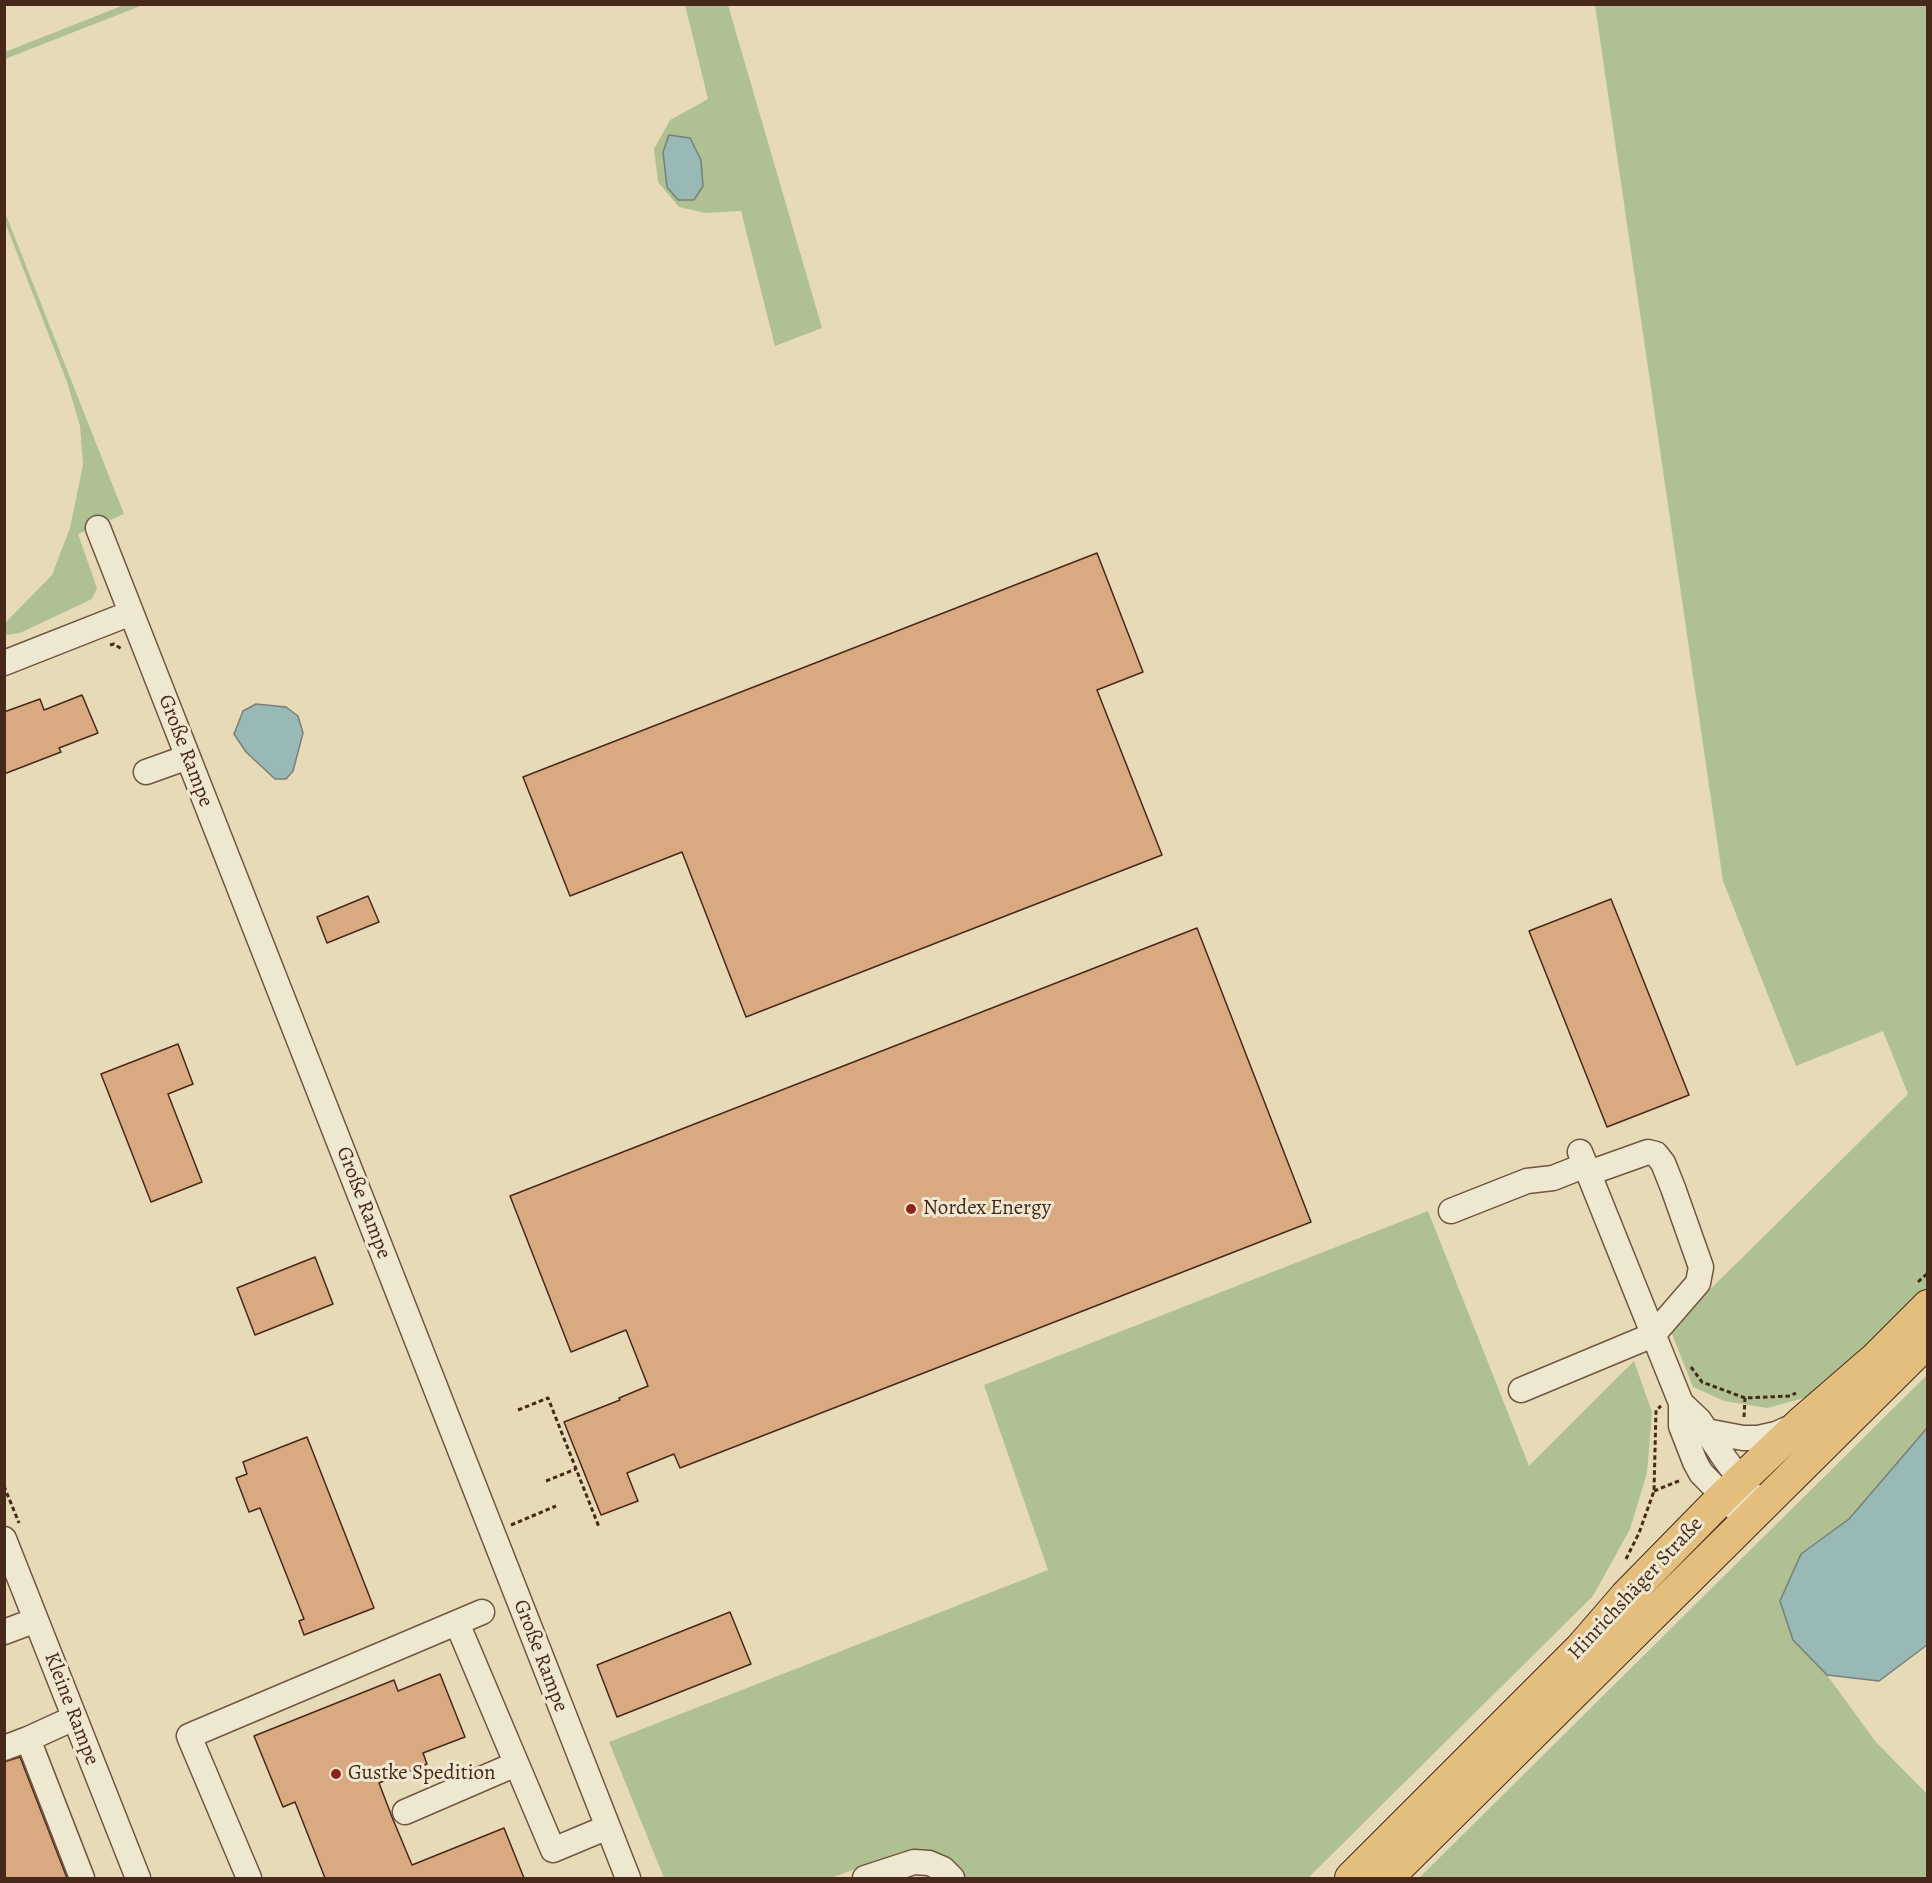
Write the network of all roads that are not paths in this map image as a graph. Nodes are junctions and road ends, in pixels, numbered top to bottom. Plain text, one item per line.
1 (98, 528) dead end
2 (131, 613) junction
3 (4, 663) edge
4 (188, 757) junction
5 (146, 772) dead end
6 (1585, 1163) junction
7 (1450, 1211) dead end
8 (1928, 1306) edge
9 (1653, 1335) junction
10 (1928, 1341) edge
11 (1521, 1390) dead end
12 (1679, 1399) junction
13 (1802, 1422) junction
14 (1706, 1431) junction
15 (1732, 1488) junction
16 (1754, 1513) junction
17 (4, 1539) edge
18 (482, 1612) dead end
19 (36, 1620) junction
20 (457, 1623) junction
21 (4, 1632) edge
22 (74, 1718) junction
23 (28, 1739) junction
24 (4, 1748) edge
25 (516, 1764) junction
26 (405, 1812) dead end
27 (608, 1827) junction
28 (82, 1878) edge
29 (138, 1878) edge
30 (249, 1878) edge
31 (628, 1878) edge
32 (865, 1878) edge
33 (952, 1878) edge
34 (1351, 1878) edge
35 (1387, 1878) edge

1 - 2 street, Große Rampe
2 - 3 street
2 - 4 street, Große Rampe
4 - 5 street
4 - 27 street, Große Rampe
6 - 7 street
6 - 9 street
6 - 9 street
8 - 13 main road, Hinrichshäger Straße
9 - 11 street
9 - 12 street
10 - 16 main road, Hinrichshäger Straße
12 - 14 street
12 - 15 street
13 - 14 street
13 - 15 main road, Hinrichshäger Straße
14 - 15 street
15 - 16 street
15 - 34 main road, Hinrichshäger Straße
16 - 35 main road, Hinrichshäger Straße
17 - 19 street, Kleine Rampe
18 - 20 street
19 - 21 street
19 - 22 street, Kleine Rampe
20 - 25 street
20 - 30 street
22 - 23 street
22 - 29 street, Kleine Rampe
23 - 24 street
23 - 28 street
25 - 26 street
25 - 27 street
27 - 31 street, Große Rampe
32 - 33 street

